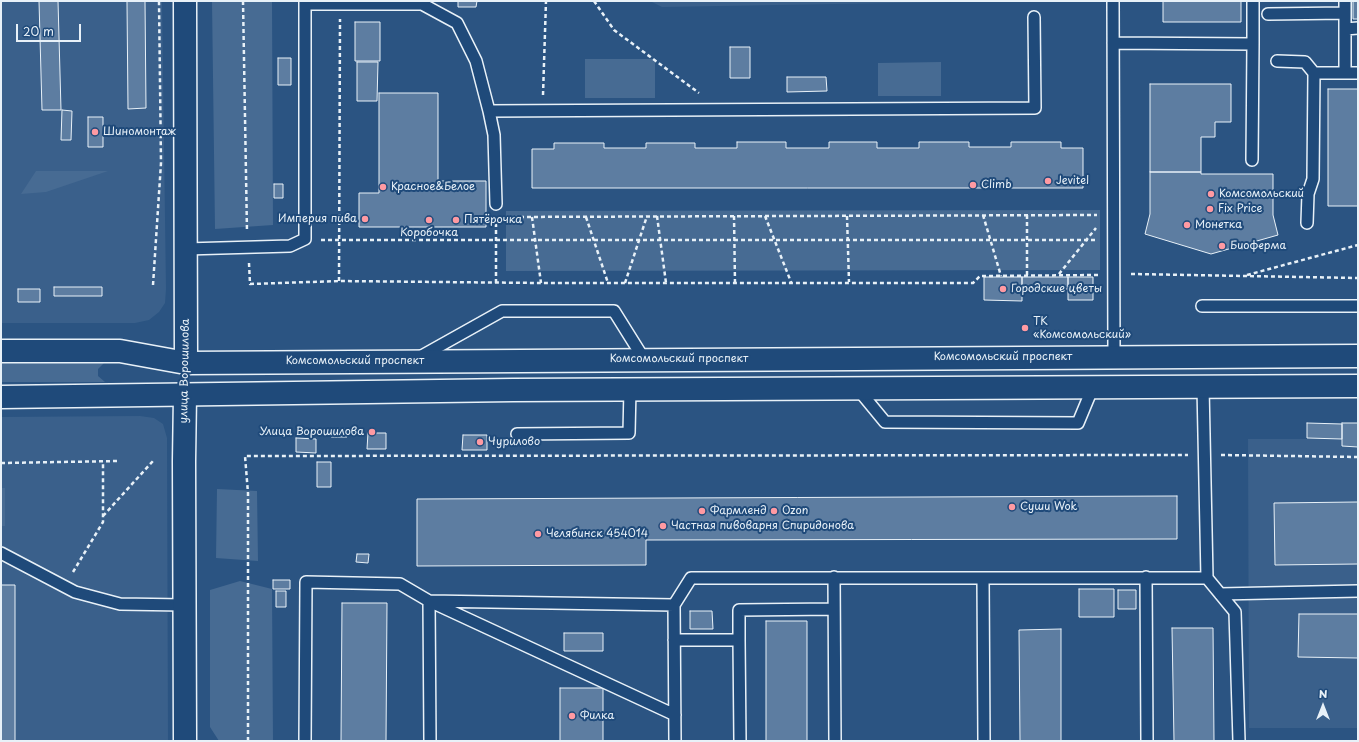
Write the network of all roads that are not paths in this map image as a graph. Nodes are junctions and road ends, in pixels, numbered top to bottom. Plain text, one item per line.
1 (185, 1) edge
2 (1113, 1) edge
3 (1253, 1) edge
4 (1345, 1) edge
5 (305, 2) edge
6 (422, 3) edge
7 (1345, 13) junction
8 (1268, 14) dead end
9 (1034, 17) dead end
10 (1358, 28) edge
11 (1345, 29) junction
12 (1113, 43) junction
13 (1252, 44) junction
14 (1277, 61) dead end
15 (1314, 73) junction
16 (1345, 73) junction
17 (1358, 73) edge
18 (489, 111) junction
19 (1252, 160) dead end
20 (496, 204) dead end
21 (1307, 223) dead end
22 (186, 249) junction
23 (1202, 306) dead end
24 (1358, 306) edge
25 (1, 351) edge
26 (1114, 356) junction
27 (1305, 356) junction
28 (1358, 356) edge
29 (620, 359) junction
30 (644, 359) junction
31 (412, 361) junction
32 (186, 363) junction
33 (1358, 386) edge
34 (1093, 387) junction
35 (1203, 387) junction
36 (858, 388) junction
37 (1020, 388) junction
38 (630, 389) junction
39 (513, 390) junction
40 (185, 395) junction
41 (1, 397) edge
42 (517, 434) dead end
43 (1, 553) edge
44 (1146, 576) junction
45 (834, 577) junction
46 (983, 578) junction
47 (1207, 578) junction
48 (1358, 591) edge
49 (1220, 594) junction
50 (429, 601) junction
51 (184, 605) junction
52 (674, 605) junction
53 (834, 609) junction
54 (674, 640) junction
55 (739, 640) junction
56 (675, 715) junction
57 (188, 737) edge
58 (305, 741) edge
59 (430, 741) edge
60 (675, 741) edge
61 (740, 741) edge
62 (835, 741) edge
63 (984, 741) edge
64 (1147, 741) edge
65 (1239, 741) edge

1 - 22 main road, улица Ворошилова
2 - 12 lane
3 - 13 lane
4 - 7 lane
5 - 6 lane
5 - 22 lane
6 - 18 lane
7 - 8 lane
7 - 11 lane
9 - 18 lane
10 - 11 lane
11 - 16 lane
12 - 13 lane
12 - 26 lane
13 - 19 lane
14 - 15 lane
15 - 16 lane
15 - 21 lane
16 - 17 lane
18 - 20 lane
22 - 32 main road, улица Ворошилова
23 - 24 lane
25 - 32 main road, Комсомольский проспект
26 - 27 main road, Комсомольский проспект
26 - 30 main road, Комсомольский проспект
26 - 37 main road
27 - 28 main road, Комсомольский проспект
27 - 35 main road
29 - 30 main road, Комсомольский проспект
29 - 31 main road, Комсомольский проспект
29 - 39 main road
30 - 31 lane
31 - 32 main road, Комсомольский проспект
32 - 40 main road, улица Ворошилова
33 - 35 main road
34 - 35 main road
34 - 36 lane
34 - 37 main road
35 - 47 lane
36 - 37 main road
36 - 38 main road
38 - 39 main road
38 - 42 lane
39 - 40 main road
40 - 41 main road
40 - 51 main road, улица Ворошилова
43 - 51 lane
44 - 46 lane
44 - 47 lane
44 - 64 lane
45 - 46 lane
45 - 52 lane
45 - 53 lane
46 - 63 lane
47 - 49 lane
48 - 49 lane
49 - 65 lane
50 - 52 lane
50 - 56 lane
50 - 58 lane
50 - 59 lane
51 - 57 main road, улица Ворошилова
52 - 54 lane
53 - 55 lane
53 - 62 lane
54 - 55 lane
54 - 56 lane
55 - 61 lane
56 - 60 lane

